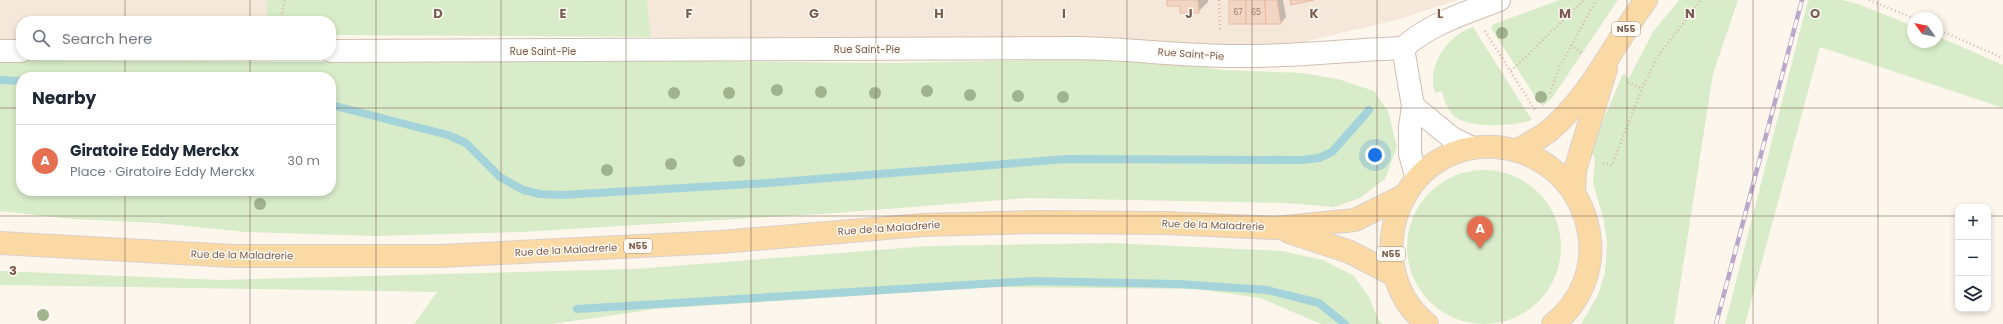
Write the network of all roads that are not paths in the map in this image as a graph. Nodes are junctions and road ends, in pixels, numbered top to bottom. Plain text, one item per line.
1 (1498, 0) edge
2 (1646, 0) edge
3 (1403, 48) junction
4 (0, 51) edge
5 (16, 51) edge
6 (336, 52) edge
7 (1608, 59) junction
8 (1413, 106) junction
9 (1472, 148) junction
10 (1518, 150) junction
11 (1411, 187) junction
12 (1574, 191) junction
13 (1275, 228) junction
14 (0, 243) edge
15 (1394, 275) junction
16 (1427, 324) edge
17 (1553, 324) edge

1 - 3 street
2 - 7 main road, N55
3 - 6 street, Rue Saint-Pie
3 - 8 street
4 - 5 street
7 - 10 main road, N55
7 - 12 main road, N55
8 - 9 street
8 - 11 street
9 - 10 main road, N55
9 - 11 main road, N55
10 - 12 main road, N55
11 - 13 main road, Rue de la Maladrerie / N55
11 - 15 main road, N55
12 - 17 main road, N55
13 - 14 main road, Rue de la Maladrerie / N55
13 - 15 main road, Rue de la Maladrerie / N55
15 - 16 main road, N55

